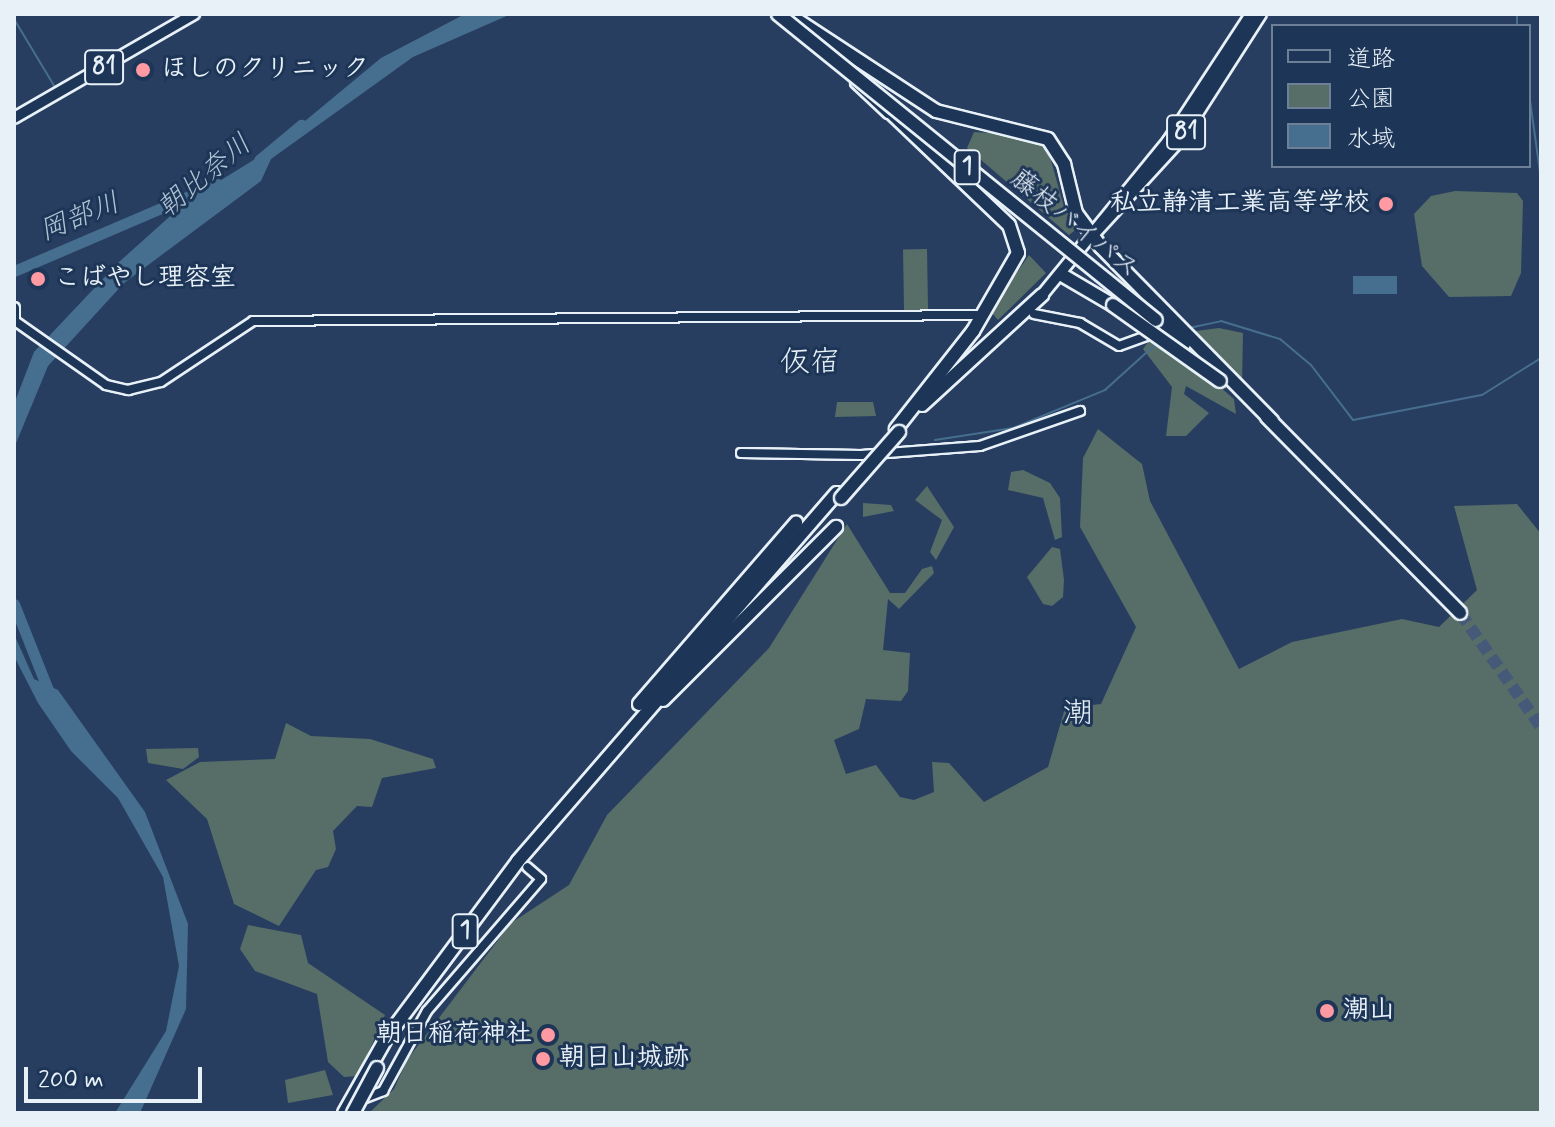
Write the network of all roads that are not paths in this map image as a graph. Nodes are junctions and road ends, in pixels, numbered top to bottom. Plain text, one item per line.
1 (194, 14) edge
2 (777, 14) edge
3 (1251, 14) edge
4 (1261, 14) edge
5 (790, 16) edge
6 (836, 59) junction
7 (14, 118) edge
8 (900, 125) dead end
9 (1094, 234) junction
10 (1062, 275) junction
11 (1042, 295) junction
12 (14, 308) edge
13 (1034, 314) dead end
14 (977, 315) dead end
15 (14, 321) edge
16 (1157, 325) junction
17 (1080, 411) dead end
18 (1272, 421) junction
19 (898, 430) junction
20 (741, 453) dead end
21 (839, 495) junction
22 (796, 523) dead end
23 (836, 527) dead end
24 (1460, 613) tunnel mouth
25 (655, 708) junction
26 (567, 803) junction
27 (527, 867) dead end
28 (374, 1066) junction
29 (344, 1113) edge
30 (354, 1113) edge

1 - 7 main road, 81
2 - 6 highway, 藤枝バイパス / 1, bridge
2 - 8 street, bridge
3 - 9 main road, 81
4 - 9 main road, 81
5 - 9 highway
5 - 16 highway, 藤枝バイパス / 1, bridge
6 - 16 highway, 藤枝バイパス / 1, bridge
6 - 19 highway, 1, bridge
9 - 10 main road, 81
9 - 18 highway
10 - 11 main road, 81
10 - 18 highway, bridge
11 - 19 highway
11 - 19 highway
12 - 15 main road
13 - 16 street
14 - 15 street
16 - 18 highway, 藤枝バイパス / 1, bridge
17 - 20 street
18 - 24 highway, 藤枝バイパス / 1
19 - 21 highway, bridge
21 - 25 highway
21 - 26 highway, 1
22 - 26 highway
23 - 25 highway
25 - 28 highway
26 - 28 highway, 1
27 - 30 street
28 - 29 highway, 1
28 - 30 highway, bridge

